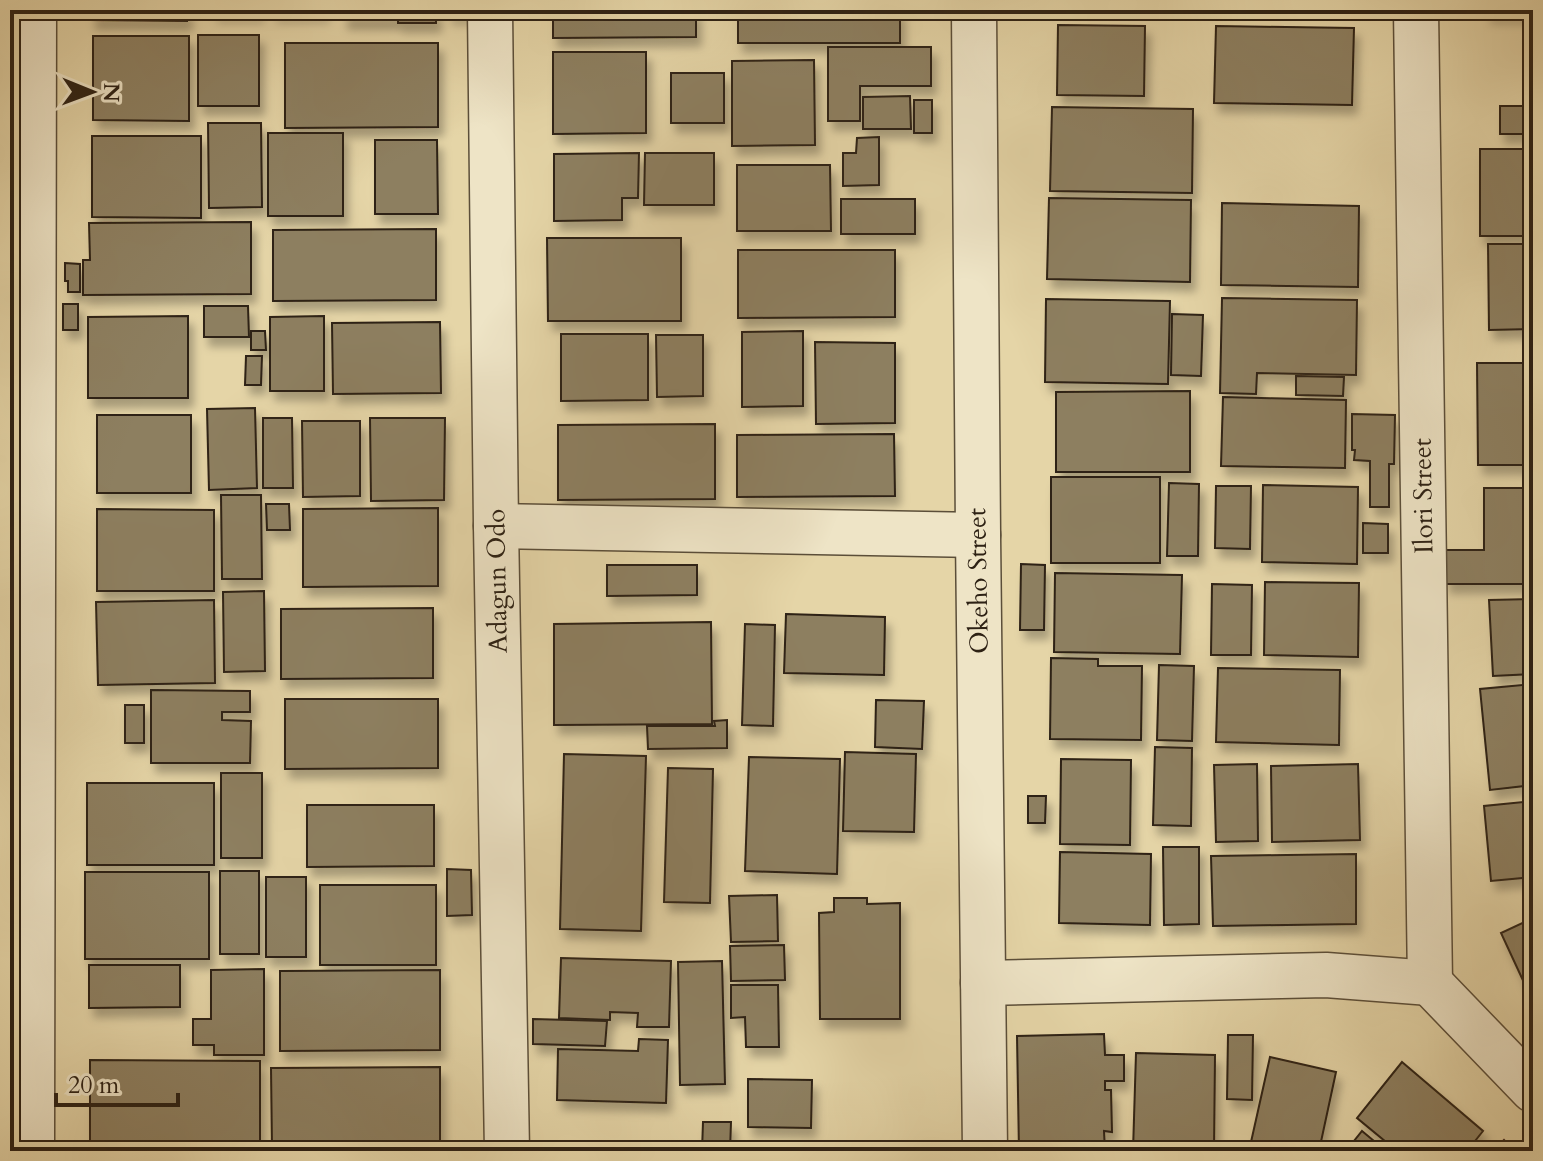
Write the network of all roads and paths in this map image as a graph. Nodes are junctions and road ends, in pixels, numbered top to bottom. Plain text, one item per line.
1 (34, 10) edge
2 (490, 10) edge
3 (974, 10) edge
4 (1416, 10) edge
5 (496, 526) junction
6 (978, 535) junction
7 (983, 983) junction
8 (1430, 983) junction
9 (1533, 1090) edge
10 (32, 1151) edge
11 (507, 1151) edge
12 (985, 1151) edge

1 - 10 street
2 - 5 street, Adagun Odo
3 - 6 street, Okeho Street
4 - 8 street, Ilori Street
5 - 6 street
5 - 11 street, Adagun Odo
6 - 7 street, Okeho Street
7 - 8 street
7 - 12 street, Okeho Street
8 - 9 street

